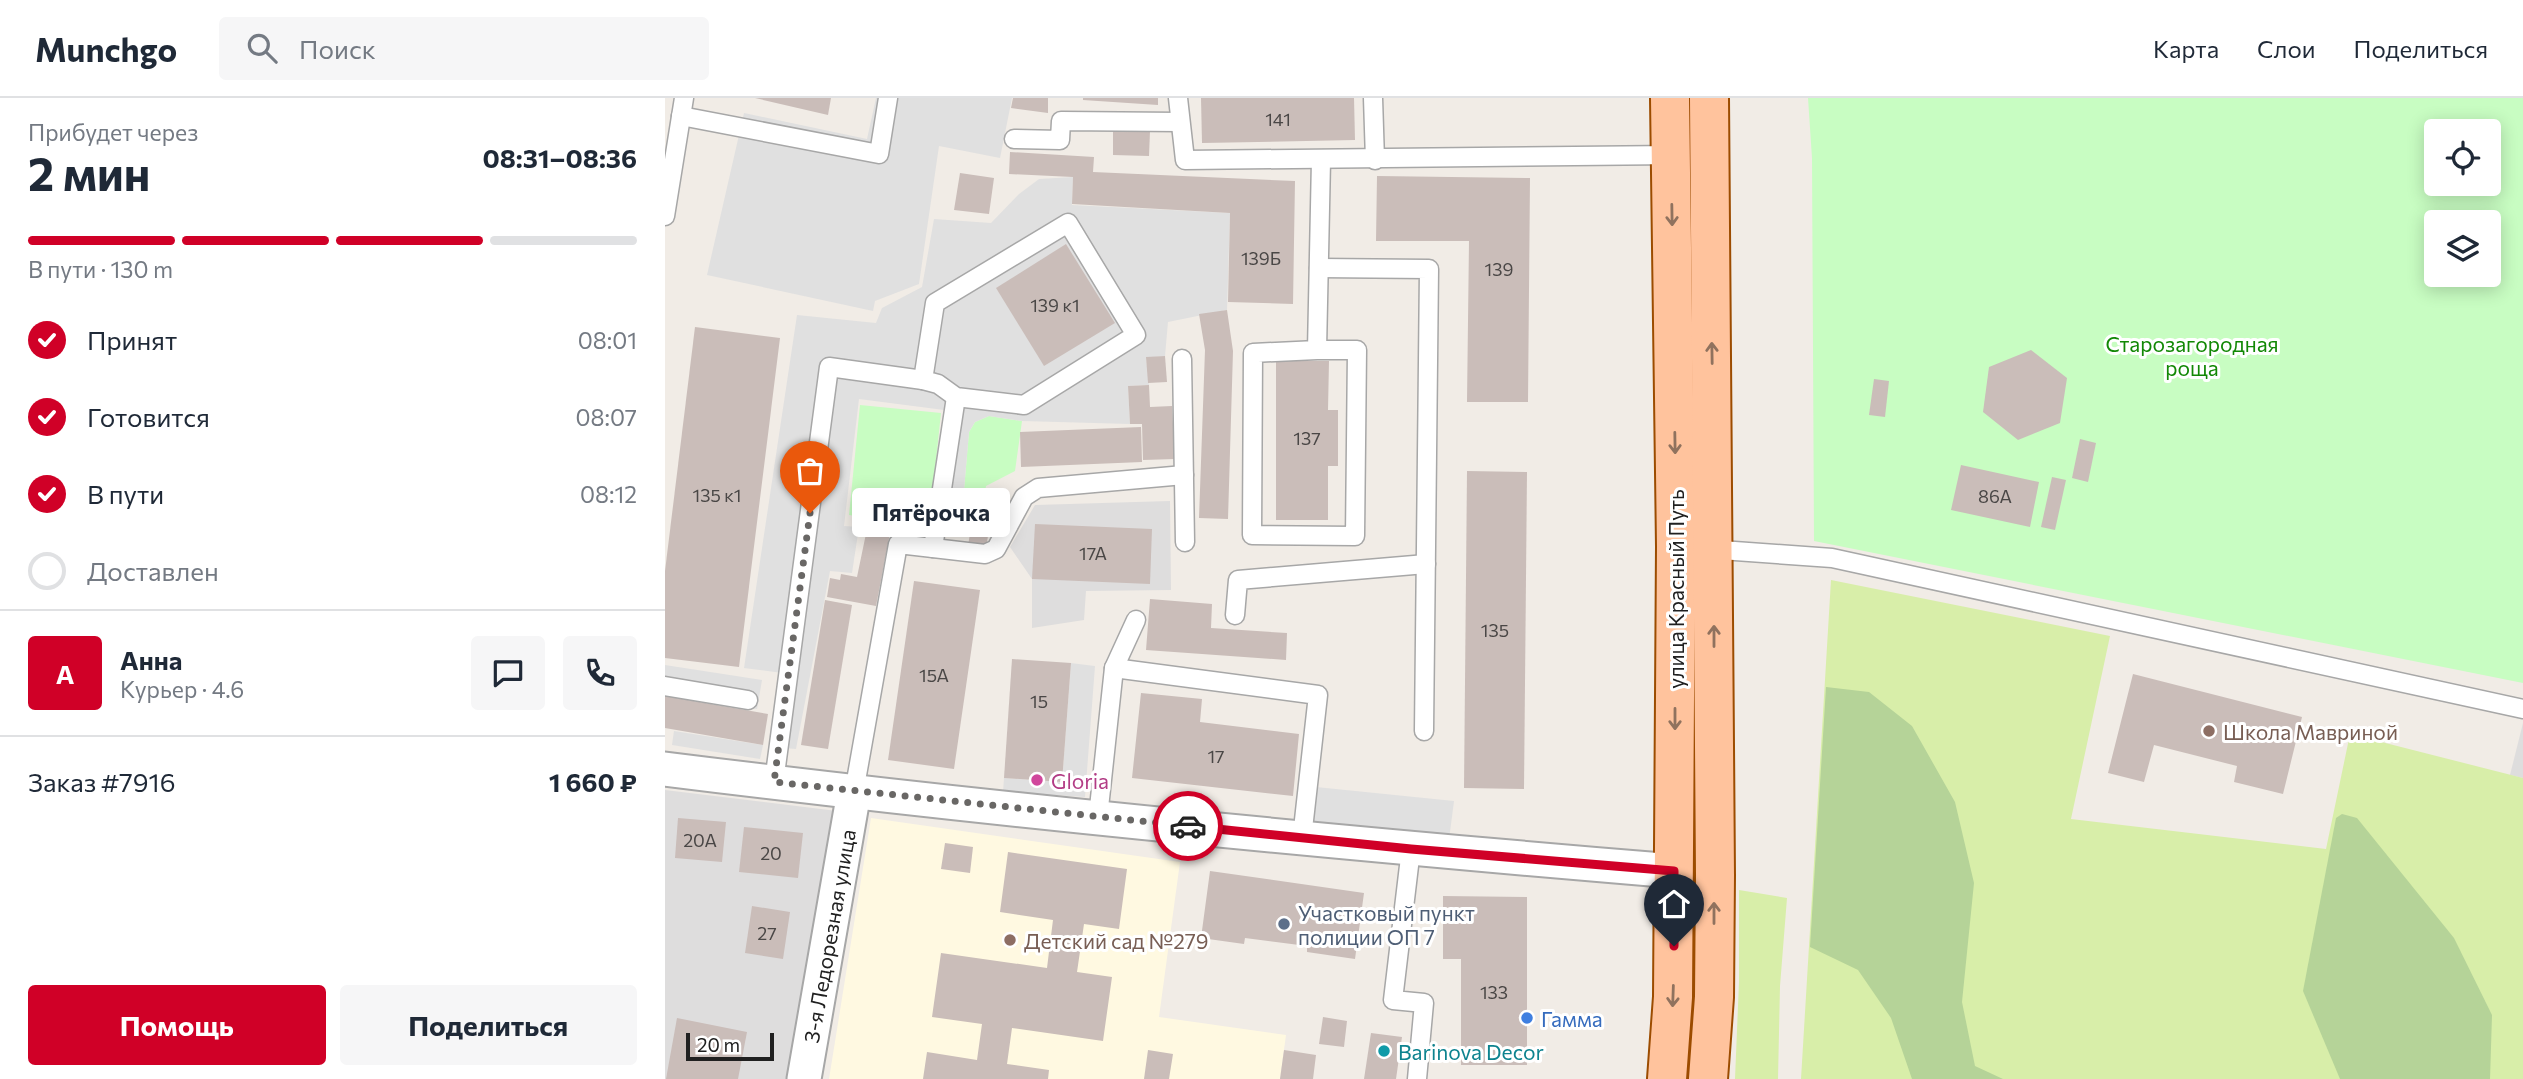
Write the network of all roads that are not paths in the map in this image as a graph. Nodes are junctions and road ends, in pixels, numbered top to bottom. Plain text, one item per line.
1 (888, 98) edge
2 (1178, 98) edge
3 (1373, 98) edge
4 (1670, 98) edge
5 (1710, 98) edge
6 (682, 107) edge
7 (1180, 122) junction
8 (1014, 139) dead end
9 (1671, 155) junction
10 (1711, 155) junction
11 (1321, 160) junction
12 (1375, 160) junction
13 (665, 216) edge
14 (1319, 268) junction
15 (1317, 350) junction
16 (1182, 359) dead end
17 (923, 380) junction
18 (956, 397) junction
19 (1184, 475) junction
20 (1185, 541) dead end
21 (1676, 547) junction
22 (933, 548) junction
23 (1714, 549) junction
24 (1426, 564) junction
25 (1235, 615) dead end
26 (1136, 620) dead end
27 (1114, 668) junction
28 (665, 685) edge
29 (748, 700) dead end
30 (2523, 709) edge
31 (1424, 731) dead end
32 (665, 769) edge
33 (774, 782) junction
34 (854, 792) junction
35 (1098, 817) junction
36 (1302, 838) junction
37 (1411, 849) junction
38 (1674, 871) junction
39 (1715, 874) junction
40 (804, 1079) edge
41 (1417, 1079) edge
42 (1667, 1079) edge
43 (1708, 1079) edge

1 - 6 lane
2 - 7 lane
3 - 12 lane
4 - 9 main road, улица Красный Путь
5 - 10 main road, улица Красный Путь
6 - 13 lane
7 - 8 lane
7 - 11 lane
9 - 10 lane
9 - 12 lane
9 -> 21 main road, улица Красный Путь
23 -> 10 main road, улица Красный Путь
11 - 12 lane
11 - 14 lane
14 - 15 lane
14 - 24 lane
15 - 15 lane
16 - 19 lane
17 - 18 lane
17 - 18 lane
17 - 33 lane
18 - 22 lane
19 - 20 lane
19 - 22 lane
21 - 23 lane
21 -> 38 main road, улица Красный Путь
22 - 34 lane
23 - 30 lane
39 -> 23 main road, улица Красный Путь
24 - 25 lane
24 - 31 lane
26 - 27 lane
27 - 35 lane
27 - 36 lane
28 - 29 lane
32 - 33 street
33 - 34 street
34 - 35 street
34 - 40 street, 3-я Ледорезная улица
35 - 36 street
36 - 37 street
37 - 38 street
37 - 41 lane
38 - 39 main road
38 -> 42 main road, улица Красный Путь
43 -> 39 main road, улица Красный Путь

